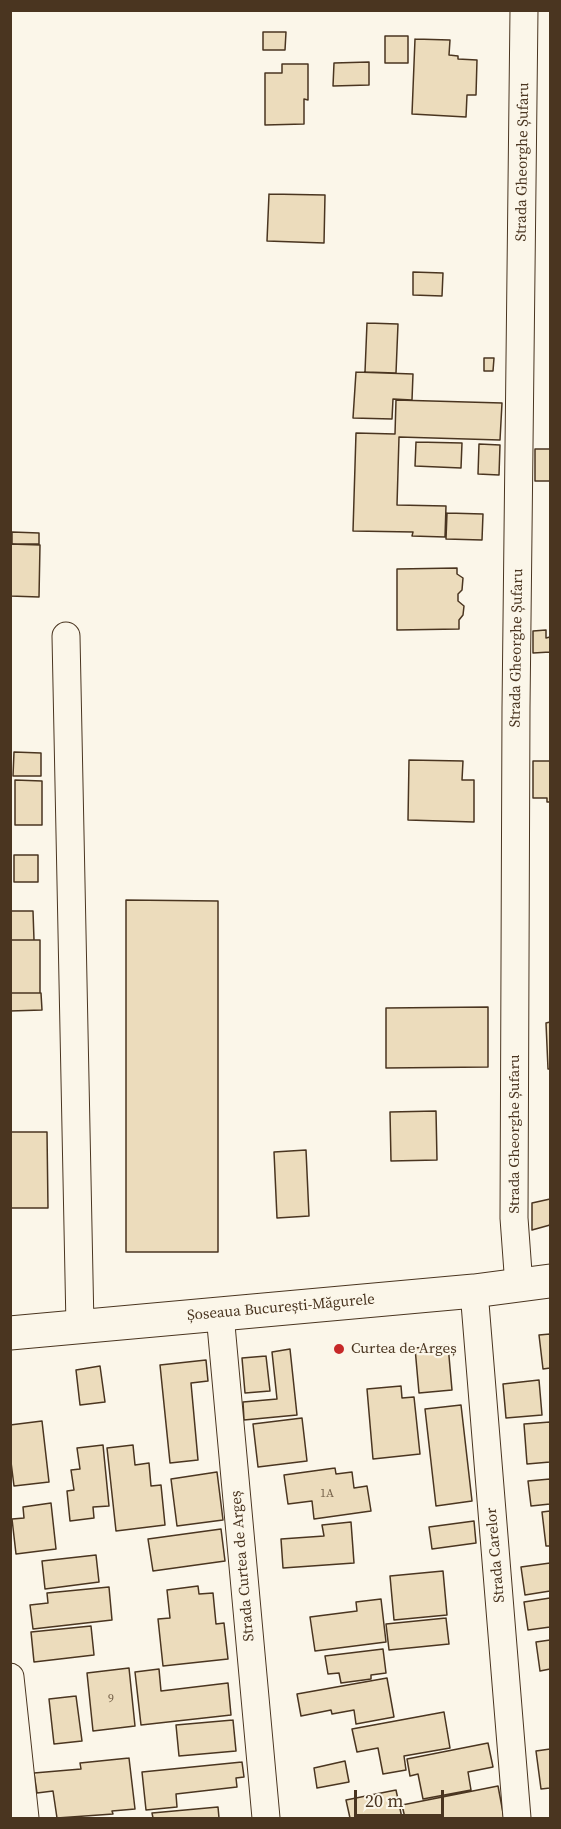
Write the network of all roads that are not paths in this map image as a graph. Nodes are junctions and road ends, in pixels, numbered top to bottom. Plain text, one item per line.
1 (524, 10) edge
2 (66, 636) dead end
3 (535, 1283) edge
4 (474, 1291) junction
5 (220, 1314) junction
6 (80, 1326) junction
7 (10, 1333) edge
8 (10, 1677) edge
9 (25, 1818) edge
10 (266, 1818) edge
11 (518, 1818) edge

1 - 3 street, Strada Gheorghe Șufaru
2 - 6 street
3 - 4 main road, Șoseaua București-Măgurele
4 - 5 main road, Șoseaua București-Măgurele
4 - 11 street, Strada Carelor
5 - 6 main road, Șoseaua București-Măgurele
5 - 10 street, Strada Curtea de Argeș
6 - 7 main road, Șoseaua București-Măgurele
8 - 9 street

